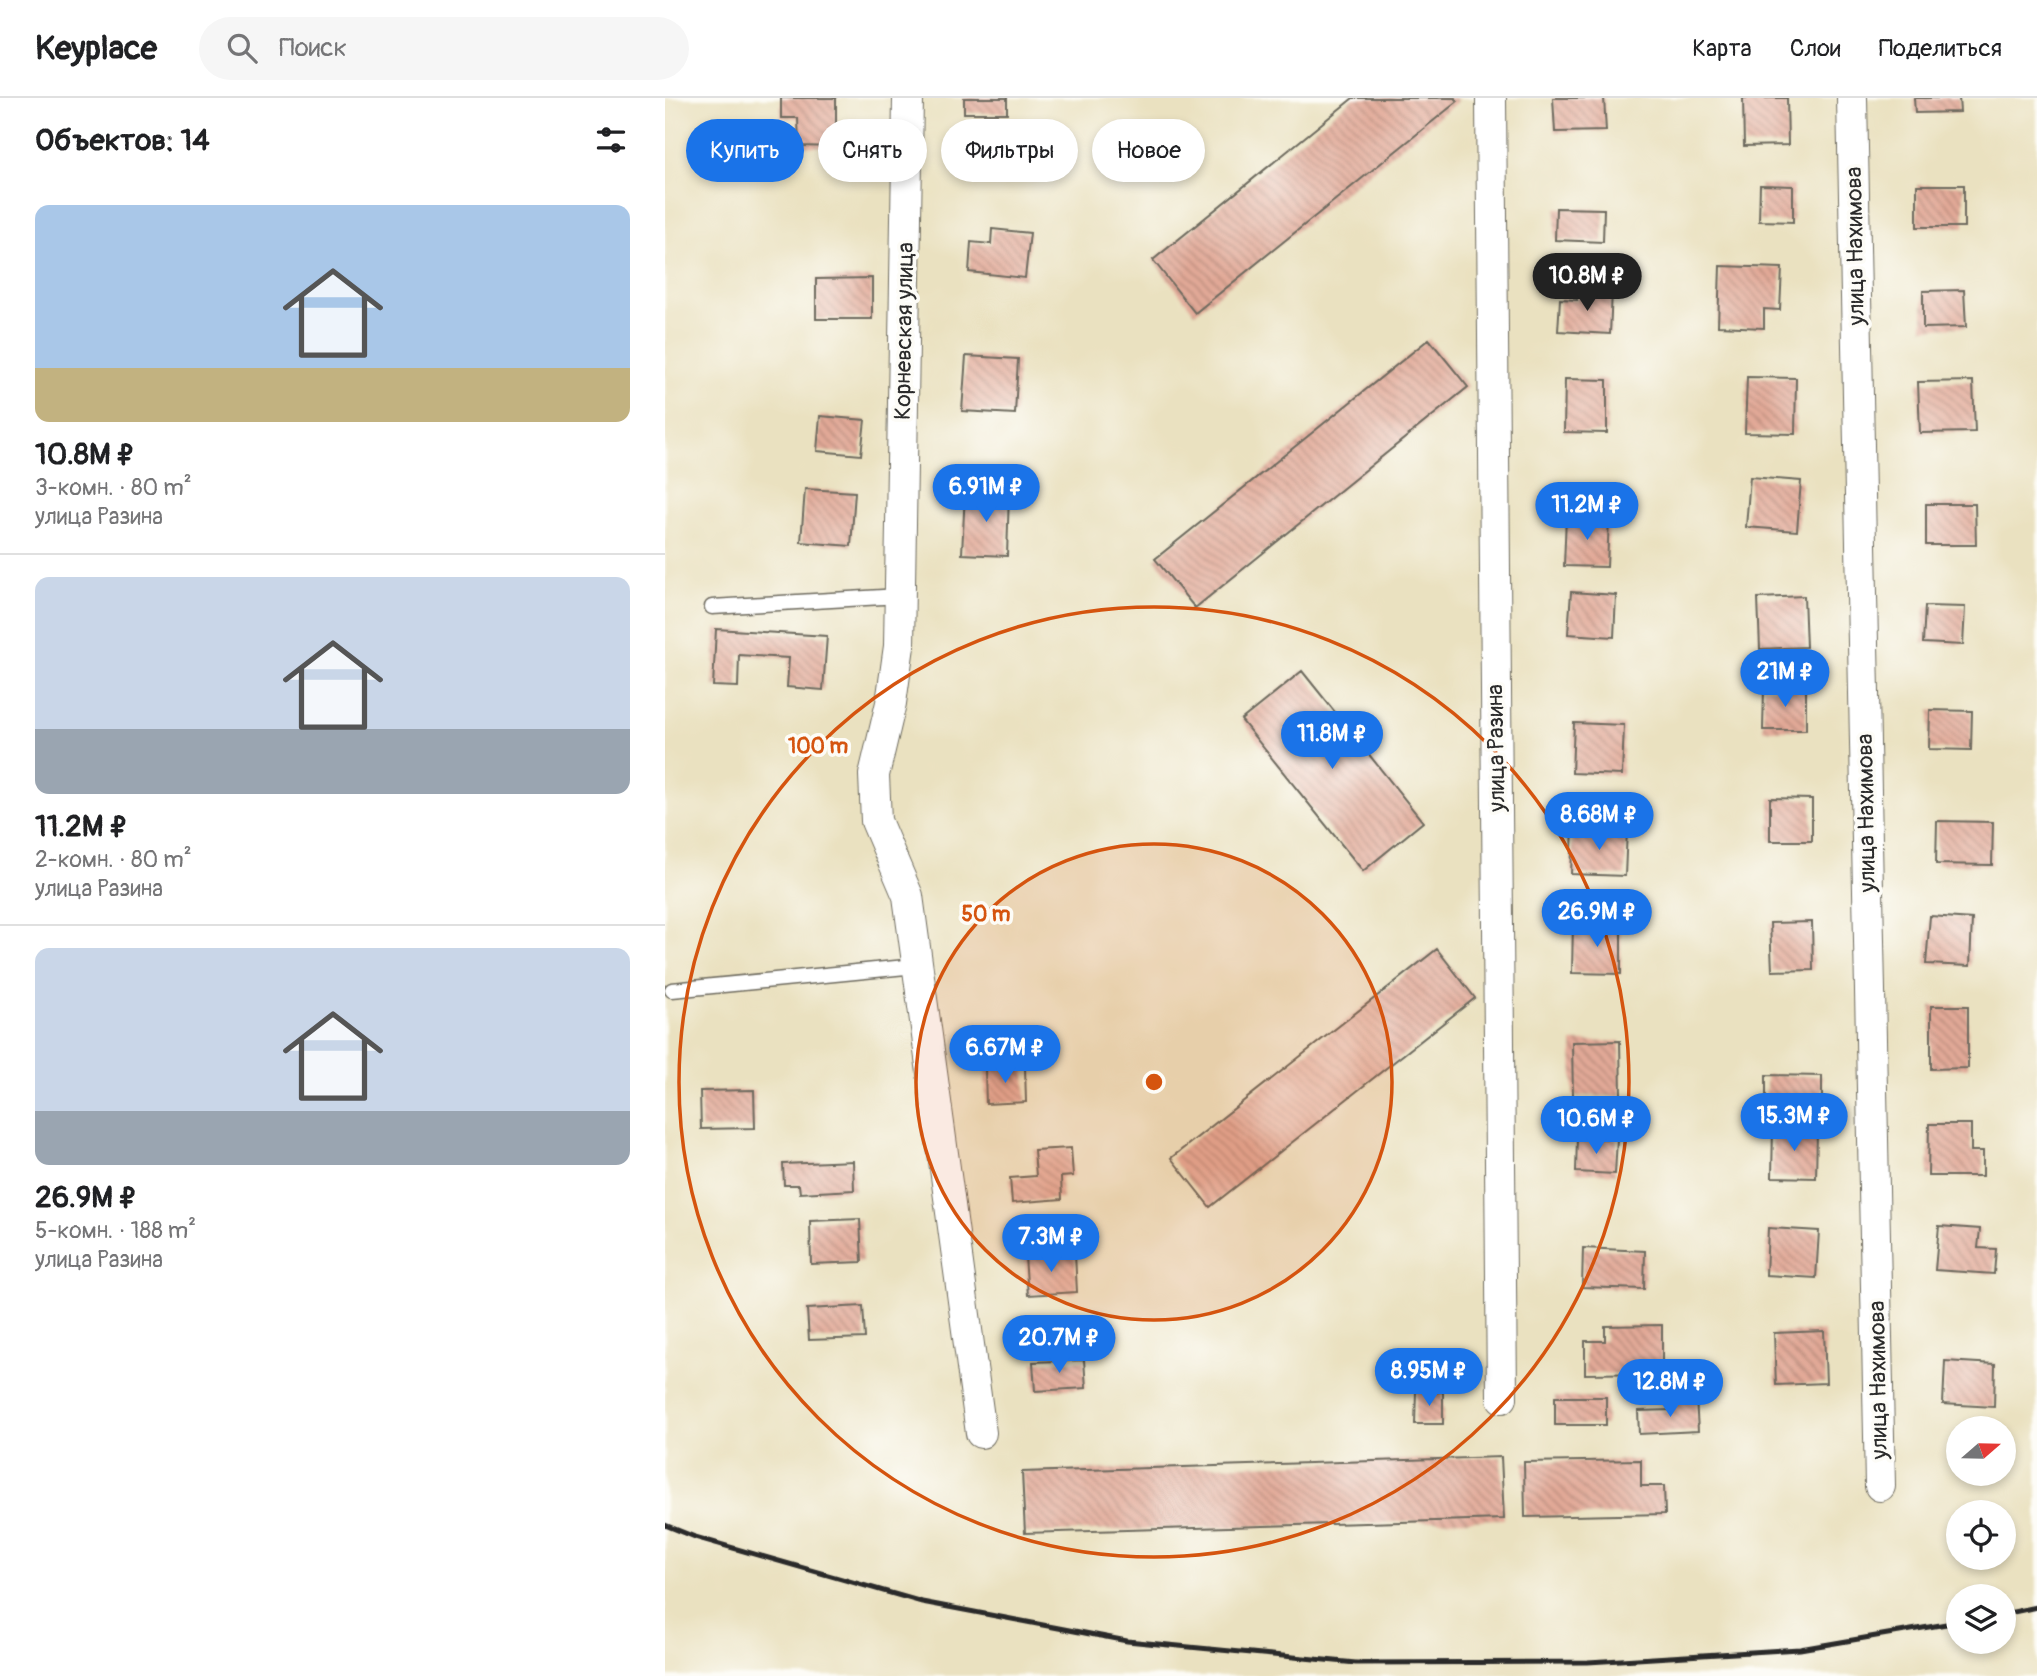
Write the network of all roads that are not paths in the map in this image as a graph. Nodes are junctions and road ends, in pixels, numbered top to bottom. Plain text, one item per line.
1 (908, 98) edge
2 (1491, 98) edge
3 (1852, 98) edge
4 (900, 596) junction
5 (712, 607) dead end
6 (916, 966) junction
7 (672, 990) dead end
8 (1502, 1398) dead end
9 (981, 1433) dead end
10 (1880, 1486) dead end

1 - 4 street, Корневская улица
2 - 8 street, улица Разина
3 - 10 street, улица Нахимова
4 - 5 lane
4 - 6 street, Корневская улица
6 - 7 lane
6 - 9 street, Корневская улица

